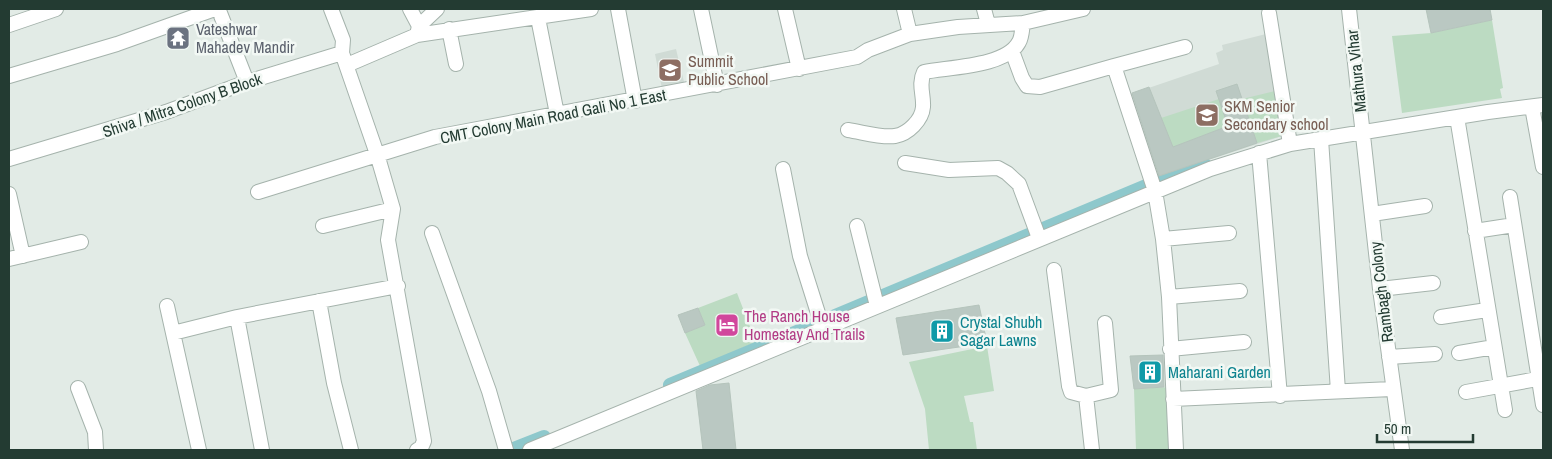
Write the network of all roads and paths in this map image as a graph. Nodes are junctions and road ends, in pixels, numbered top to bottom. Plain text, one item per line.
1 (52, 9) edge
2 (215, 9) edge
3 (330, 9) edge
4 (410, 9) edge
5 (437, 9) edge
6 (591, 9) edge
7 (618, 9) edge
8 (701, 9) edge
9 (785, 9) edge
10 (904, 9) edge
11 (984, 9) edge
12 (1083, 9) edge
13 (1349, 9) edge
14 (1052, 12) edge
15 (1269, 13) dead end
16 (546, 14) edge
17 (1023, 23) junction
18 (988, 24) junction
19 (9, 25) edge
20 (449, 29) junction
21 (418, 31) junction
22 (910, 34) junction
23 (1185, 47) dead end
24 (1012, 51) junction
25 (344, 59) junction
26 (456, 64) dead end
27 (1114, 66) junction
28 (799, 69) junction
29 (9, 76) edge
30 (246, 82) junction
31 (717, 85) junction
32 (635, 101) junction
33 (1538, 106) edge
34 (557, 114) junction
35 (1457, 117) junction
36 (1362, 127) junction
37 (848, 130) dead end
38 (1321, 139) junction
39 (1289, 141) junction
40 (1259, 153) junction
41 (377, 154) junction
42 (9, 159) edge
43 (905, 163) dead end
44 (1543, 167) edge
45 (783, 169) dead end
46 (1154, 186) junction
47 (258, 192) dead end
48 (9, 194) edge
49 (1510, 197) dead end
50 (1425, 206) dead end
51 (393, 209) junction
52 (1372, 214) junction
53 (1514, 225) junction
54 (323, 226) dead end
55 (857, 226) dead end
56 (1475, 231) junction
57 (432, 233) dead end
58 (1229, 233) dead end
59 (1038, 235) junction
60 (1163, 239) junction
61 (81, 242) dead end
62 (23, 256) junction
63 (9, 259) edge
64 (1054, 270) dead end
65 (1433, 284) dead end
66 (398, 286) junction
67 (1380, 289) junction
68 (1240, 291) dead end
69 (1169, 297) junction
70 (319, 301) junction
71 (876, 302) junction
72 (167, 306) dead end
73 (1487, 310) junction
74 (237, 317) junction
75 (1441, 317) dead end
76 (1105, 323) dead end
77 (821, 324) junction
78 (173, 333) junction
79 (1538, 338) edge
80 (1244, 342) dead end
81 (1494, 346) junction
82 (1170, 348) junction
83 (1459, 353) dead end
84 (1435, 354) dead end
85 (1389, 356) junction
86 (1541, 378) edge
87 (1501, 386) junction
88 (78, 388) dead end
89 (1392, 389) junction
90 (1338, 391) junction
91 (1466, 392) dead end
92 (1086, 396) junction
93 (1280, 396) junction
94 (1173, 399) junction
95 (1543, 405) edge
96 (1505, 410) dead end
97 (505, 448) edge
98 (96, 450) edge
99 (199, 450) edge
100 (262, 450) edge
101 (351, 450) edge
102 (417, 450) edge
103 (530, 450) edge
104 (1092, 450) edge
105 (1176, 450) edge
106 (1402, 450) edge

1 - 19 street
2 - 29 street
2 - 30 street
3 - 25 street
4 - 21 street
5 - 21 street
6 - 16 street
7 - 32 street
8 - 31 street
9 - 28 street
10 - 22 street
11 - 18 street
12 - 14 street, CMT Colony Main Road Gali No 1 East
13 - 36 street, Mathura Vihar
14 - 17 street, CMT Colony Main Road Gali No 1 East
15 - 39 street
16 - 20 street
16 - 34 street
17 - 18 street, CMT Colony Main Road Gali No 1 East
17 - 24 street
18 - 22 street, CMT Colony Main Road Gali No 1 East
20 - 21 street
20 - 26 street
21 - 25 street, Shiva / Mitra Colony B Block
22 - 28 street, CMT Colony Main Road Gali No 1 East
23 - 27 street
24 - 27 street
24 - 37 street
25 - 30 street, Shiva / Mitra Colony B Block
25 - 41 street
27 - 46 street
28 - 31 street, CMT Colony Main Road Gali No 1 East
30 - 42 street, Shiva / Mitra Colony B Block
31 - 32 street, CMT Colony Main Road Gali No 1 East
32 - 34 street, CMT Colony Main Road Gali No 1 East
33 - 35 street
33 - 44 street
34 - 41 street, CMT Colony Main Road Gali No 1 East
35 - 36 street
35 - 56 street
36 - 38 street
36 - 52 street, Rambagh Colony
38 - 39 street
38 - 90 street
39 - 40 street
40 - 46 street
40 - 93 street
41 - 47 street, CMT Colony Main Road Gali No 1 East
41 - 51 street
43 - 59 street
45 - 77 street
46 - 59 street
46 - 60 street
48 - 62 street
49 - 53 street
50 - 52 street
51 - 54 street
51 - 66 street
52 - 67 street, Rambagh Colony
53 - 56 street
53 - 79 street
55 - 71 street
56 - 73 street
57 - 97 street
58 - 60 street
59 - 71 street
60 - 69 street
61 - 62 street
62 - 63 street
64 - 92 street
65 - 67 street
66 - 70 street
66 - 102 street
67 - 85 street, Rambagh Colony
68 - 69 street
69 - 82 street
70 - 74 street
70 - 101 street
71 - 77 street
72 - 78 street
73 - 75 street
73 - 81 street
74 - 78 street
74 - 100 street
76 - 92 street
77 - 103 street
78 - 99 street
79 - 86 street
80 - 82 street
81 - 83 street
81 - 87 street
82 - 94 street
84 - 85 street
85 - 89 street, Rambagh Colony
86 - 87 street
86 - 95 street
87 - 91 street
87 - 96 street
88 - 98 street
89 - 90 street
89 - 106 street, Rambagh Colony
90 - 93 street
92 - 104 street
93 - 94 street
94 - 105 street

